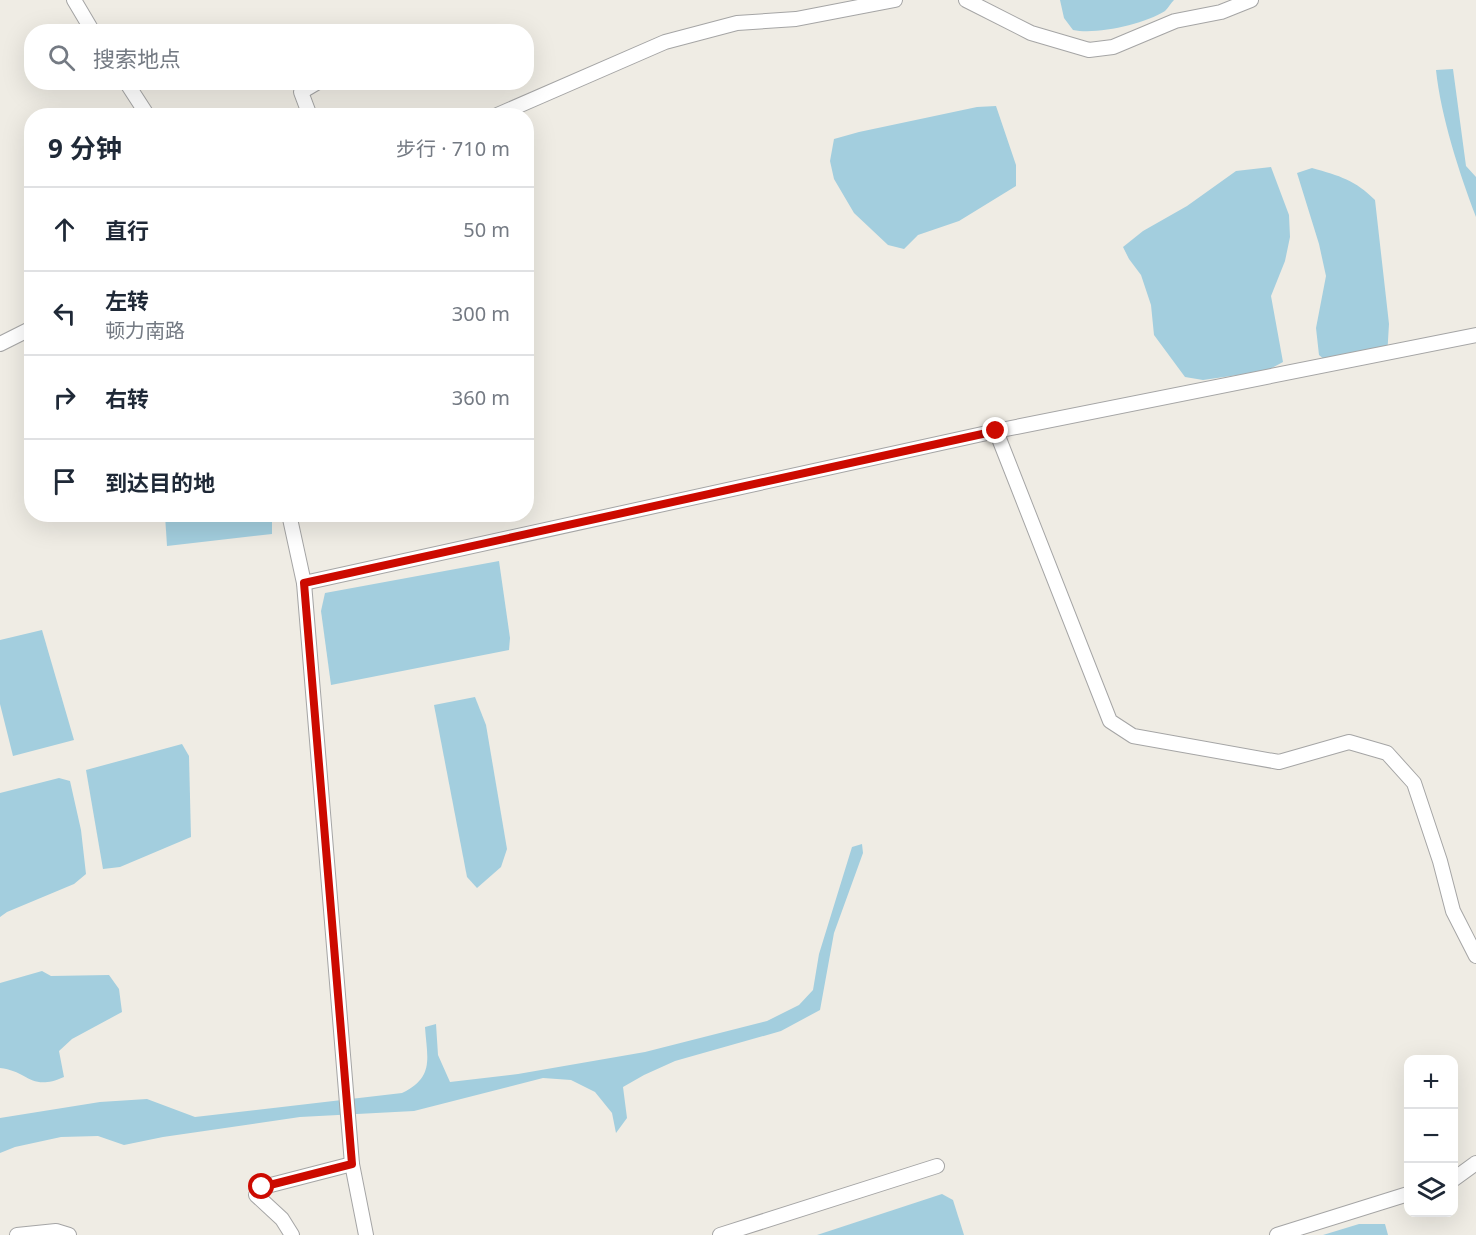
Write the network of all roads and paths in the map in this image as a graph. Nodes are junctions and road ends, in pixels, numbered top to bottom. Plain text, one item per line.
1 (74, 0) edge
2 (895, 0) edge
3 (966, 0) edge
4 (1251, 0) edge
5 (88, 24) edge
6 (131, 90) edge
7 (304, 90) edge
8 (143, 108) edge
9 (307, 108) edge
10 (513, 108) edge
11 (24, 332) edge
12 (1476, 335) edge
13 (0, 344) edge
14 (996, 431) junction
15 (291, 522) edge
16 (304, 583) junction
17 (1476, 956) edge
18 (1476, 1163) edge
19 (352, 1164) junction
20 (937, 1166) dead end
21 (1458, 1176) edge
22 (1404, 1195) edge
23 (17, 1235) edge
24 (69, 1235) edge
25 (292, 1235) edge
26 (366, 1235) edge
27 (720, 1235) edge
28 (1277, 1235) edge

1 - 5 street
2 - 10 street
3 - 4 street
6 - 8 street
7 - 9 street
11 - 13 street
12 - 14 street
14 - 16 street
14 - 17 street
15 - 16 street
16 - 19 street
18 - 21 street
19 - 25 street
19 - 26 street
20 - 27 street
22 - 28 street
23 - 24 street

